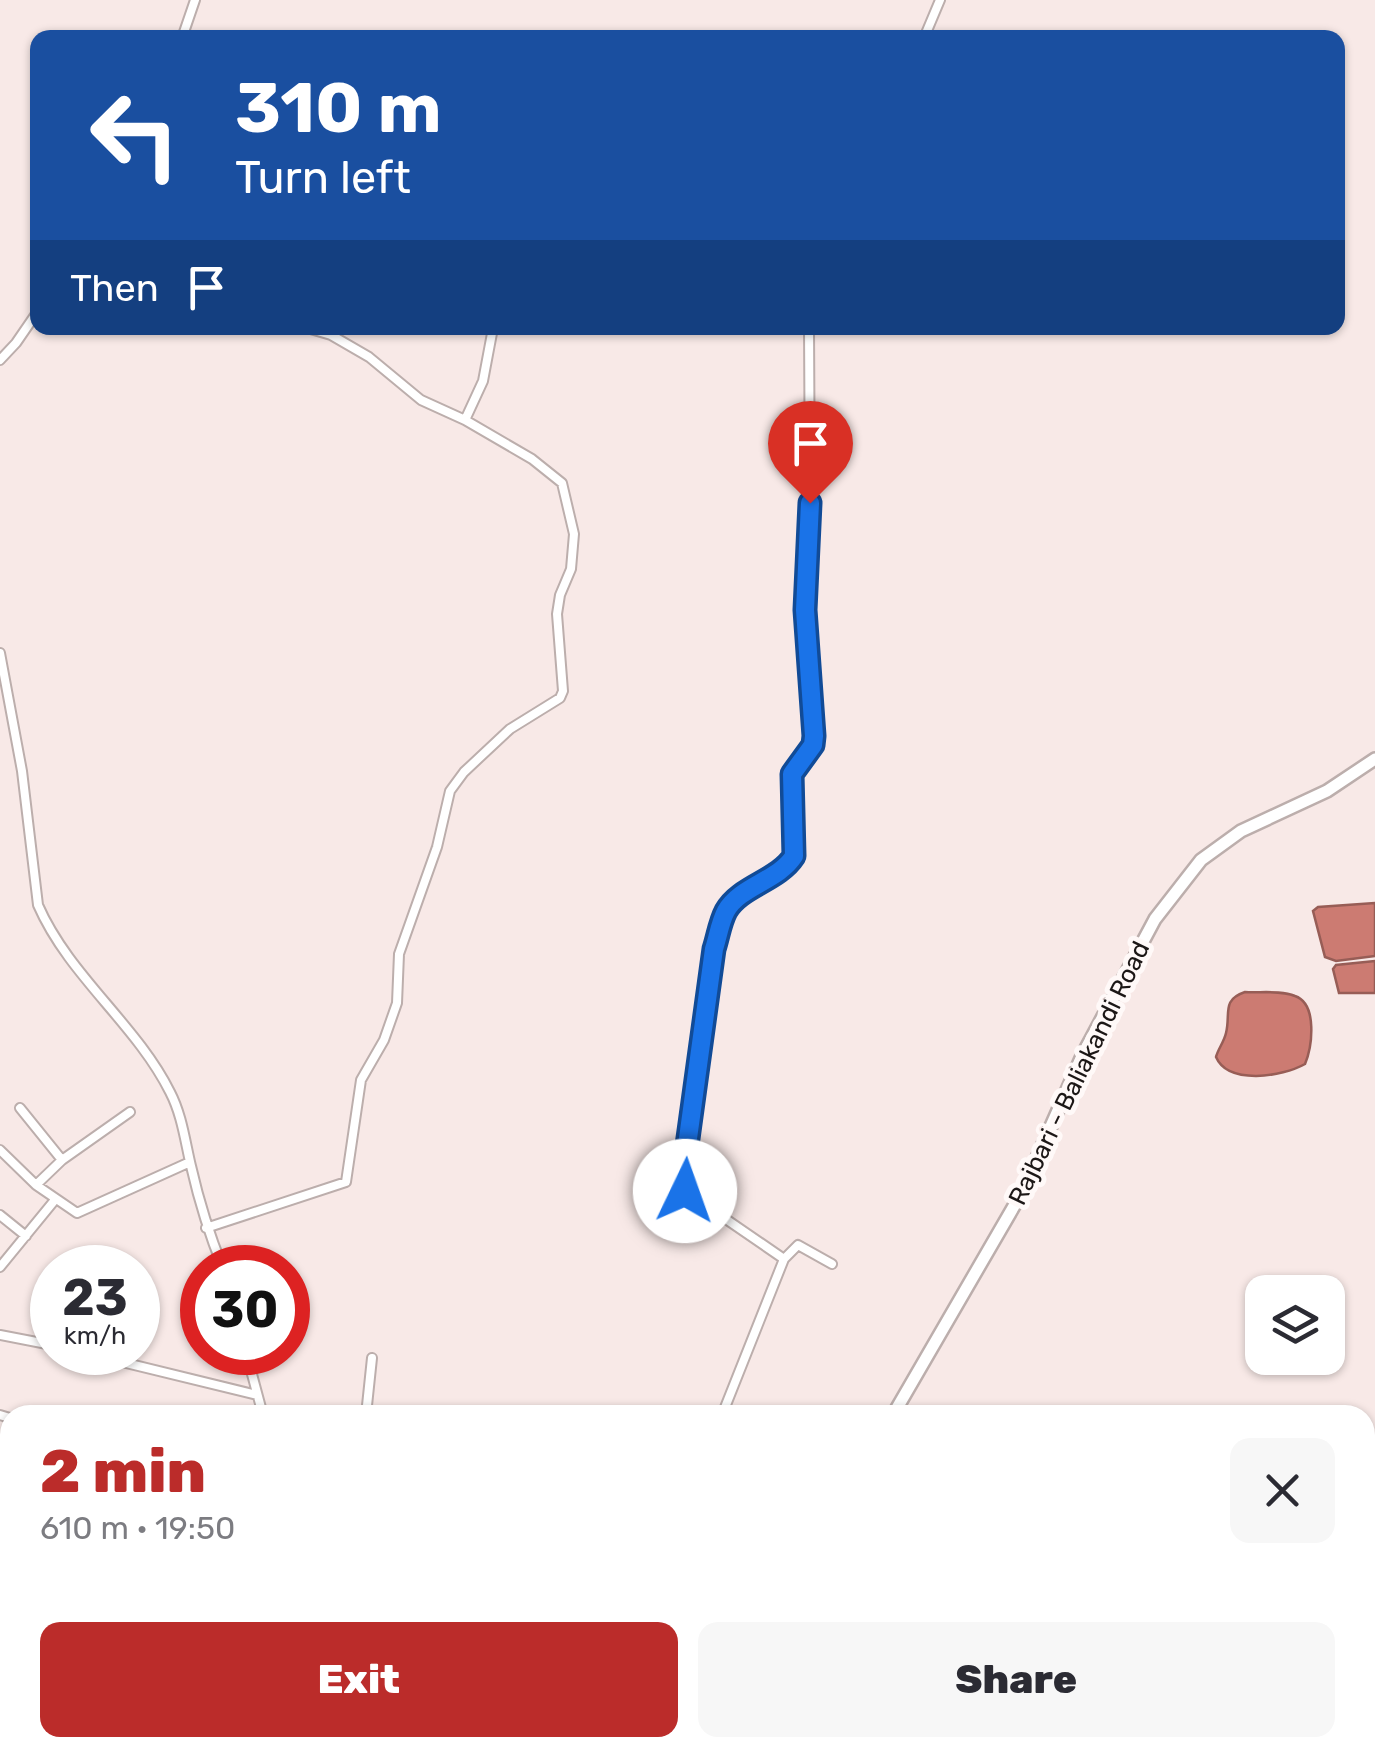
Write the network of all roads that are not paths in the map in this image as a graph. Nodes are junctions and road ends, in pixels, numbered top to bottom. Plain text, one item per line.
1 (196, 0) edge
2 (940, 0) edge
3 (185, 30) edge
4 (927, 30) edge
5 (30, 323) edge
6 (332, 335) edge
7 (492, 335) edge
8 (809, 335) edge
9 (0, 360) edge
10 (465, 420) junction
11 (0, 653) edge
12 (1375, 759) edge
13 (20, 1108) dead end
14 (130, 1112) dead end
15 (0, 1150) edge
16 (62, 1160) junction
17 (190, 1162) junction
18 (36, 1186) junction
19 (54, 1200) junction
20 (0, 1214) edge
21 (206, 1228) junction
22 (26, 1236) junction
23 (213, 1245) edge
24 (784, 1259) junction
25 (832, 1264) dead end
26 (0, 1267) edge
27 (0, 1335) edge
28 (30, 1340) edge
29 (372, 1358) dead end
30 (160, 1371) edge
31 (252, 1375) edge
32 (257, 1395) junction
33 (260, 1405) edge
34 (367, 1405) edge
35 (726, 1405) edge
36 (899, 1405) edge

1 - 3 street
2 - 4 street
5 - 9 street
6 - 10 street
7 - 10 street
8 - 24 street
10 - 21 street
11 - 17 street
12 - 36 main road, Rajbari - Baliakandi Road
13 - 16 street
14 - 16 street
15 - 18 street
16 - 18 street
17 - 19 street
17 - 21 street
18 - 19 street
19 - 22 street
20 - 22 street
21 - 23 street
22 - 26 street
24 - 25 street
24 - 35 street
27 - 28 street
29 - 34 street
30 - 32 street
31 - 32 street
32 - 33 street

